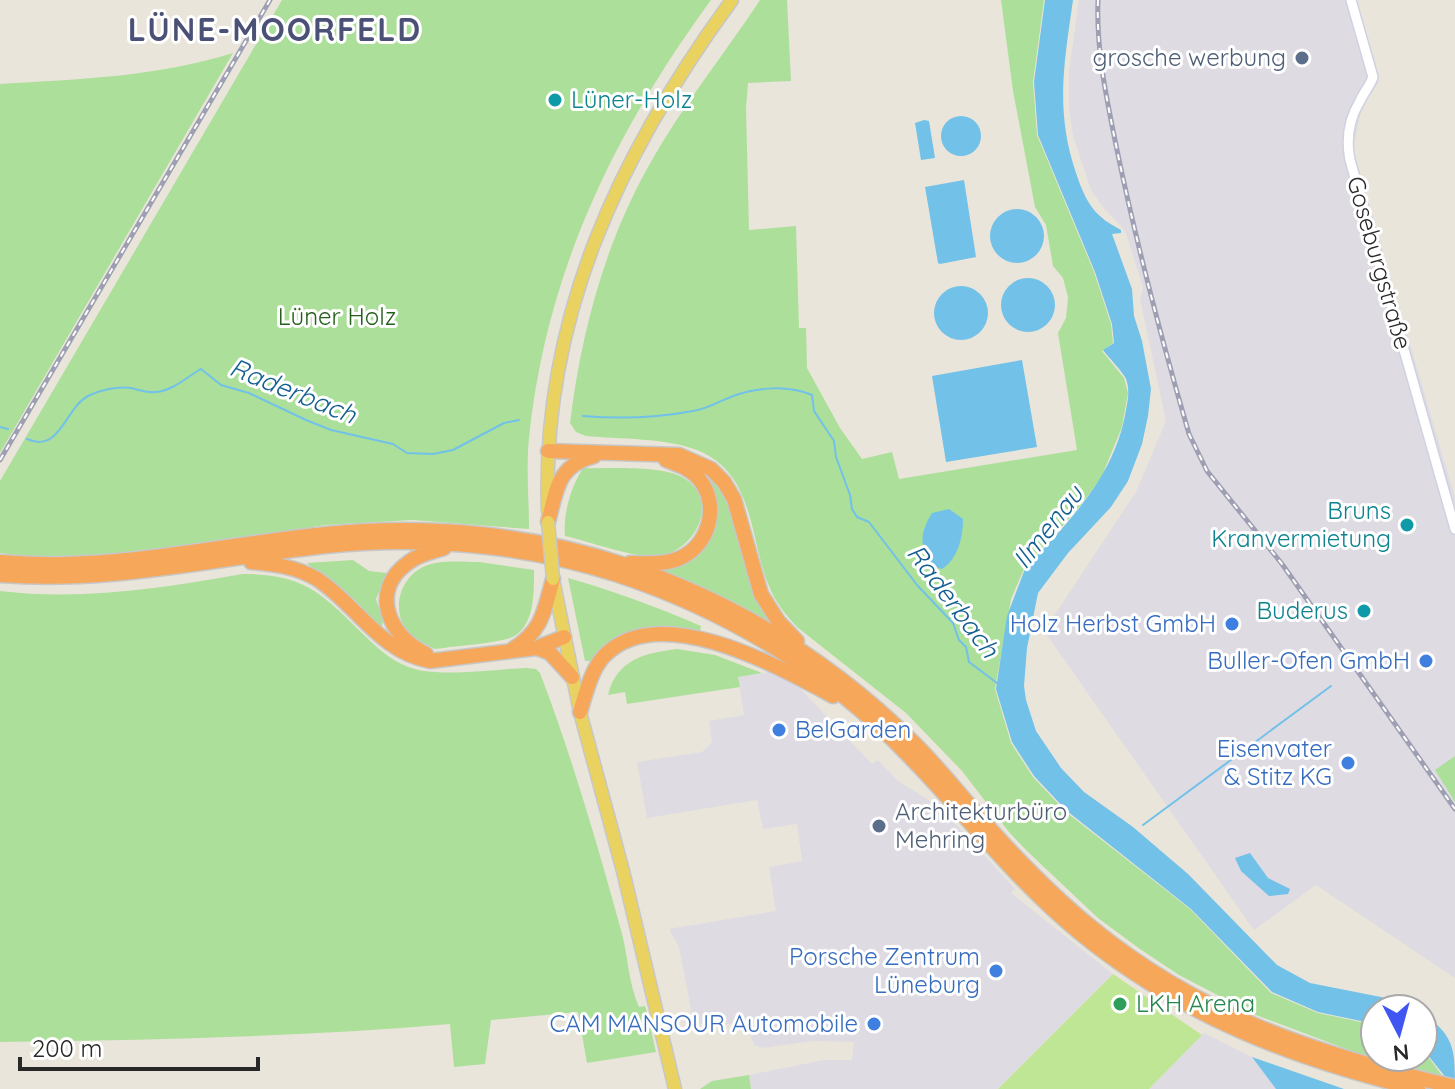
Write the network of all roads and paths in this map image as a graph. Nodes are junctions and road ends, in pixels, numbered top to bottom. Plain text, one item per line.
1 (732, 0) edge
2 (1351, 0) edge
3 (548, 451) junction
4 (606, 453) junction
5 (651, 454) junction
6 (548, 522) junction
7 (1455, 529) edge
8 (456, 544) junction
9 (0, 562) edge
10 (215, 562) junction
11 (621, 563) junction
12 (0, 575) edge
13 (553, 579) junction
14 (564, 637) junction
15 (536, 648) junction
16 (510, 651) junction
17 (813, 657) junction
18 (445, 659) junction
19 (572, 677) junction
20 (580, 712) junction
21 (864, 713) junction
22 (1392, 1077) junction
23 (674, 1084) edge
24 (1455, 1087) edge
25 (1418, 1089) edge

1 - 3 main road
2 - 7 street, Goseburgstraße
3 - 4 highway
3 - 6 main road
4 - 5 highway
4 - 6 highway
5 - 11 highway
5 - 17 highway
6 - 13 main road, bridge
8 - 10 highway
8 - 18 highway
8 - 21 highway
9 - 11 highway
10 - 12 highway
10 - 18 highway
11 - 17 highway
13 - 14 main road
13 - 16 highway
14 - 15 highway
14 - 19 main road
15 - 16 highway
15 - 19 highway
16 - 18 highway
17 - 22 highway
19 - 20 main road
20 - 21 highway
20 - 23 main road
21 - 22 highway
22 - 24 highway
22 - 25 highway

